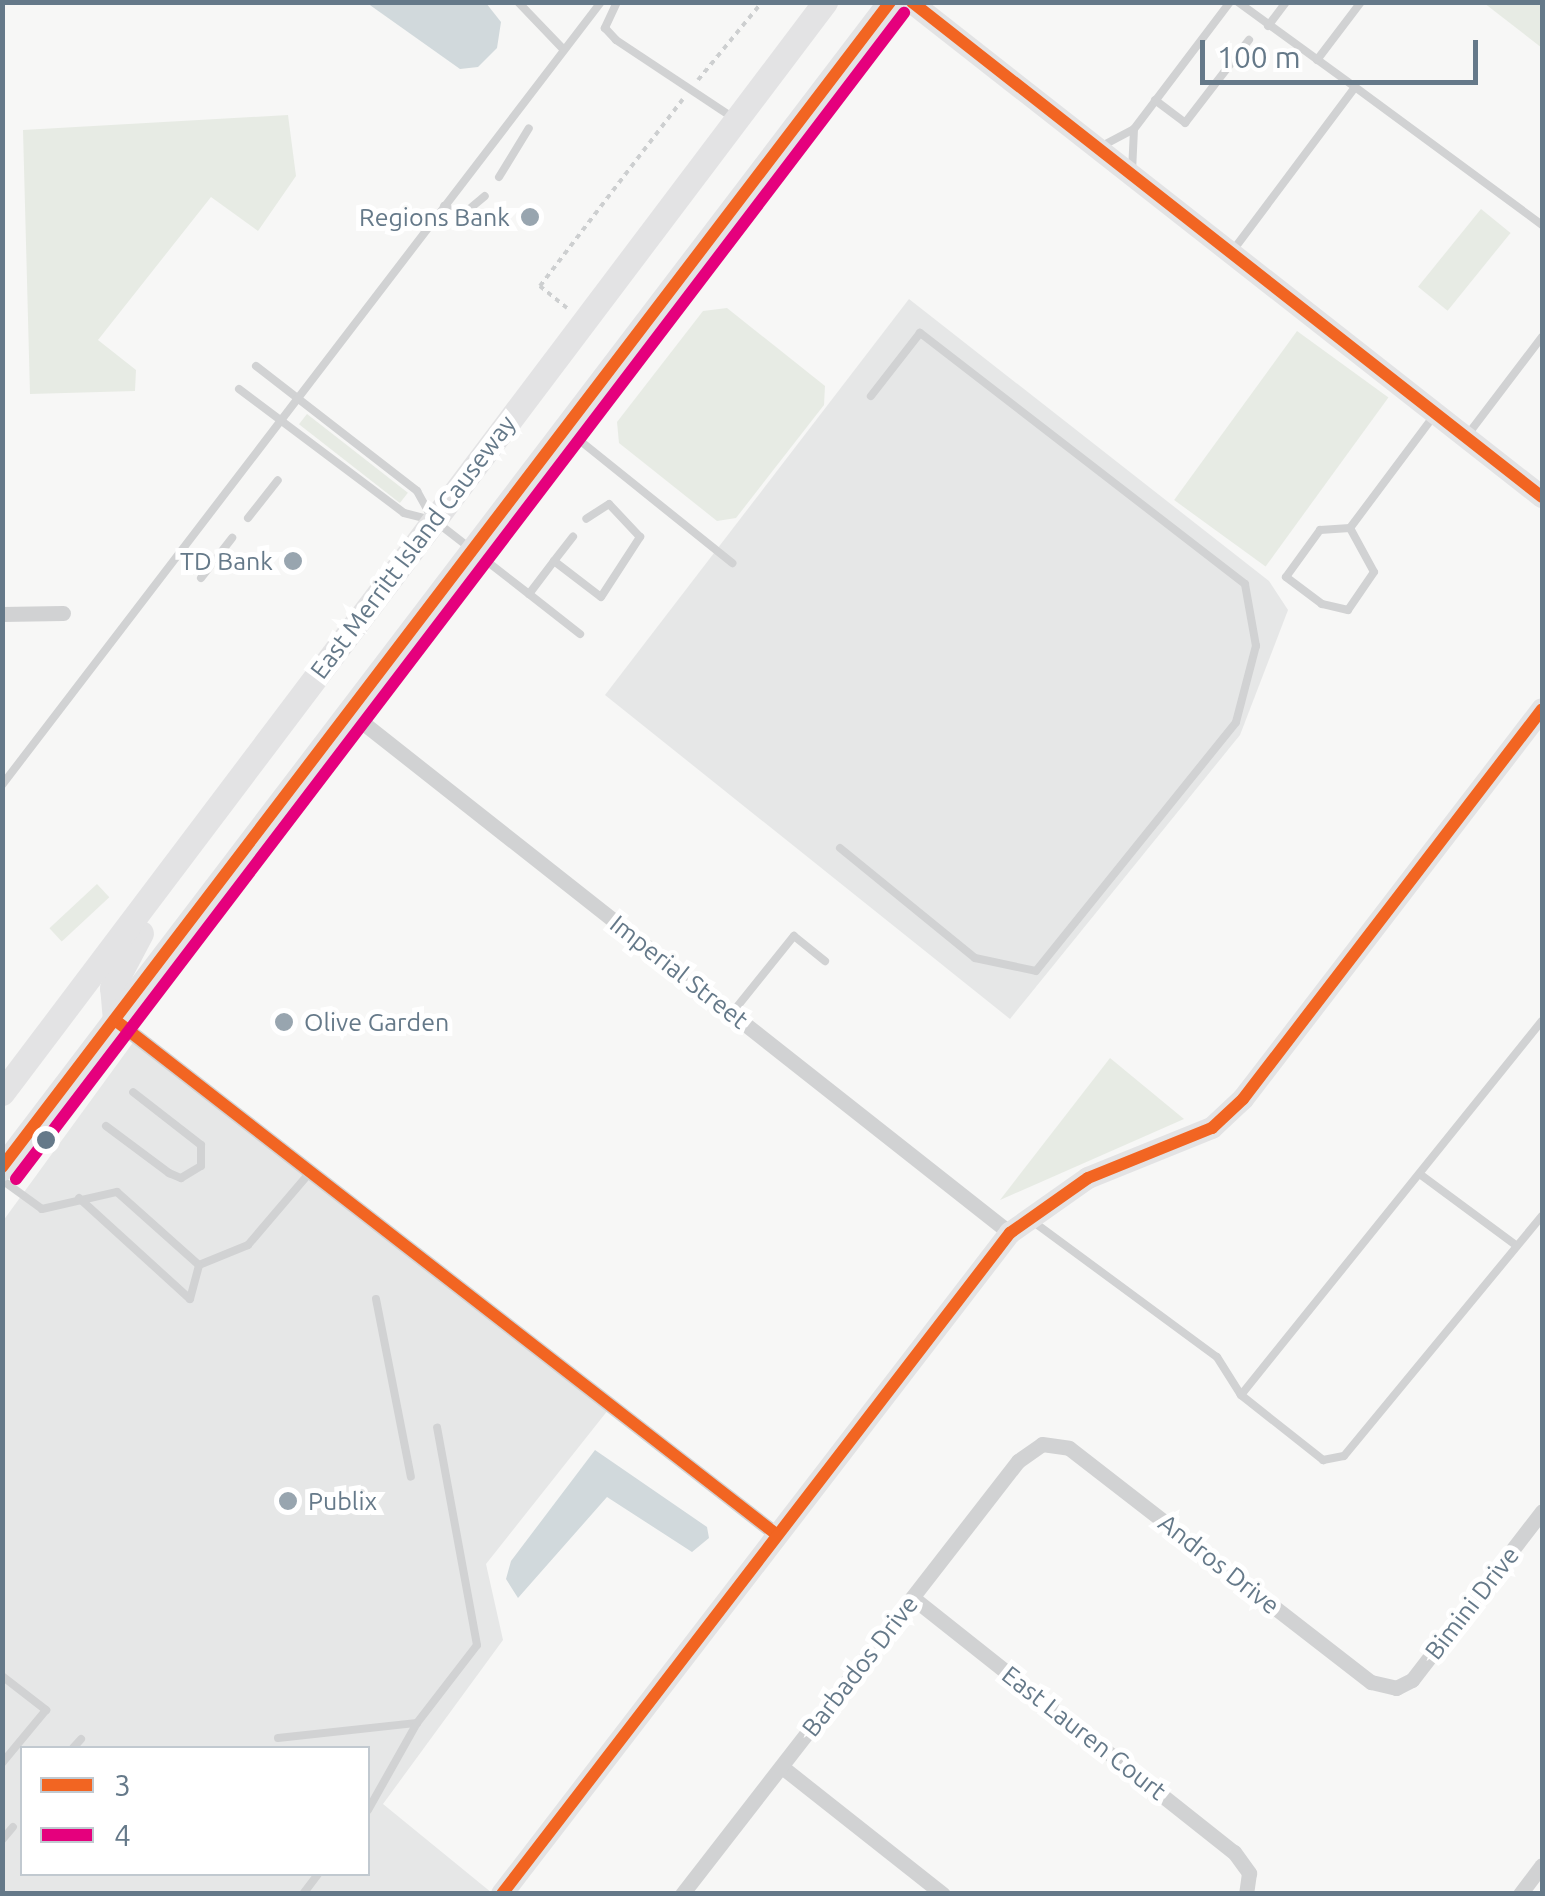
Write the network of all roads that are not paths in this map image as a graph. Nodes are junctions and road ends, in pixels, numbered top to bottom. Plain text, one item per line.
1 (518, 2) edge
2 (601, 2) edge
3 (617, 2) edge
4 (826, 2) edge
5 (890, 2) edge
6 (911, 2) edge
7 (1230, 2) edge
8 (1238, 2) edge
9 (1286, 2) edge
10 (1361, 2) edge
11 (1268, 26) junction
12 (1249, 40) dead end
13 (564, 50) junction
14 (1317, 60) junction
15 (1355, 88) junction
16 (1155, 100) junction
17 (737, 120) junction
18 (529, 128) dead end
19 (1134, 129) junction
20 (1096, 148) junction
21 (1132, 176) junction
22 (499, 177) dead end
23 (485, 196) dead end
24 (444, 206) junction
25 (1542, 225) edge
26 (1232, 252) junction
27 (1542, 337) edge
28 (256, 366) dead end
29 (238, 389) dead end
30 (871, 396) dead end
31 (296, 398) junction
32 (1436, 413) junction
33 (280, 419) junction
34 (564, 428) junction
35 (1466, 437) junction
36 (278, 480) dead end
37 (1542, 497) edge
38 (248, 518) dead end
39 (586, 519) dead end
40 (433, 520) junction
41 (1350, 528) junction
42 (573, 536) dead end
43 (232, 538) dead end
44 (471, 549) junction
45 (554, 561) junction
46 (732, 562) dead end
47 (201, 578) dead end
48 (529, 594) junction
49 (63, 613) dead end
50 (2, 614) edge
51 (580, 634) dead end
52 (1542, 710) edge
53 (348, 711) junction
54 (2, 785) edge
55 (840, 848) dead end
56 (150, 897) junction
57 (825, 961) dead end
58 (732, 1013) junction
59 (116, 1020) junction
60 (1542, 1022) edge
61 (133, 1092) dead end
62 (2, 1093) edge
63 (106, 1126) dead end
64 (2, 1168) edge
65 (312, 1170) junction
66 (1421, 1175) junction
67 (2, 1180) edge
68 (79, 1198) junction
69 (1542, 1216) edge
70 (1018, 1226) junction
71 (1518, 1246) junction
72 (200, 1265) junction
73 (376, 1300) dead end
74 (1242, 1396) junction
75 (437, 1428) dead end
76 (1042, 1444) joint
77 (412, 1476) dead end
78 (1542, 1511) edge
79 (776, 1534) junction
80 (913, 1598) junction
81 (2, 1676) edge
82 (1396, 1688) joint
83 (417, 1723) junction
84 (278, 1738) dead end
85 (81, 1739) dead end
86 (75, 1746) edge
87 (2, 1763) edge
88 (782, 1767) junction
89 (370, 1806) edge
90 (13, 1827) dead end
91 (2, 1840) edge
92 (1542, 1865) edge
93 (502, 1894) edge
94 (682, 1894) edge
95 (942, 1894) edge
96 (1246, 1894) edge
97 (1520, 1894) edge

1 - 13 lane
2 - 13 lane
3 - 17 lane
4 - 17 main road, East Merritt Island Causeway
5 - 34 main road, East Merritt Island Causeway
6 - 20 street
7 - 16 lane
8 - 11 lane
9 - 11 lane
10 - 14 lane
11 - 14 lane
12 - 16 lane
13 - 24 lane
14 - 15 lane
15 - 25 lane
15 - 26 lane
16 - 19 lane
17 - 40 main road, East Merritt Island Causeway
18 - 22 lane
19 - 20 lane
19 - 21 lane
20 - 21 street
21 - 26 street
23 - 24 lane
24 - 31 lane
26 - 32 street
27 - 35 lane
28 - 31 lane
29 - 33 lane
30 - 55 lane
31 - 33 lane
31 - 40 lane
32 - 35 street
32 - 41 lane
33 - 40 lane
33 - 54 lane
34 - 44 main road, East Merritt Island Causeway
34 - 46 lane
35 - 37 street
36 - 38 lane
39 - 45 lane
40 - 44 lane
40 - 56 main road, East Merritt Island Causeway
41 - 41 lane
42 - 45 lane
43 - 47 lane
44 - 48 lane
44 - 53 main road, East Merritt Island Causeway
45 - 48 lane
48 - 51 lane
49 - 50 street
52 - 70 street
53 - 58 street, Imperial Street
53 - 59 main road, East Merritt Island Causeway
56 - 59 main road
56 - 62 main road, East Merritt Island Causeway
57 - 58 lane
58 - 70 street, Imperial Street
59 - 64 main road, East Merritt Island Causeway
59 - 65 street
60 - 66 lane
61 - 63 lane
65 - 72 lane
65 - 79 street
66 - 71 lane
66 - 74 lane
67 - 68 lane
68 - 72 lane
68 - 72 lane
69 - 71 lane
70 - 74 lane
70 - 79 street
71 - 74 lane
73 - 77 lane
75 - 83 lane
76 - 80 street, Barbados Drive
76 - 82 street, Andros Drive
78 - 82 street, Bimini Drive
79 - 93 street
80 - 88 street, Barbados Drive
80 - 96 street, East Lauren Court
81 - 87 lane
83 - 84 lane
83 - 89 lane
85 - 86 lane
88 - 94 street, Barbados Drive
88 - 95 street
90 - 91 lane
92 - 97 street

